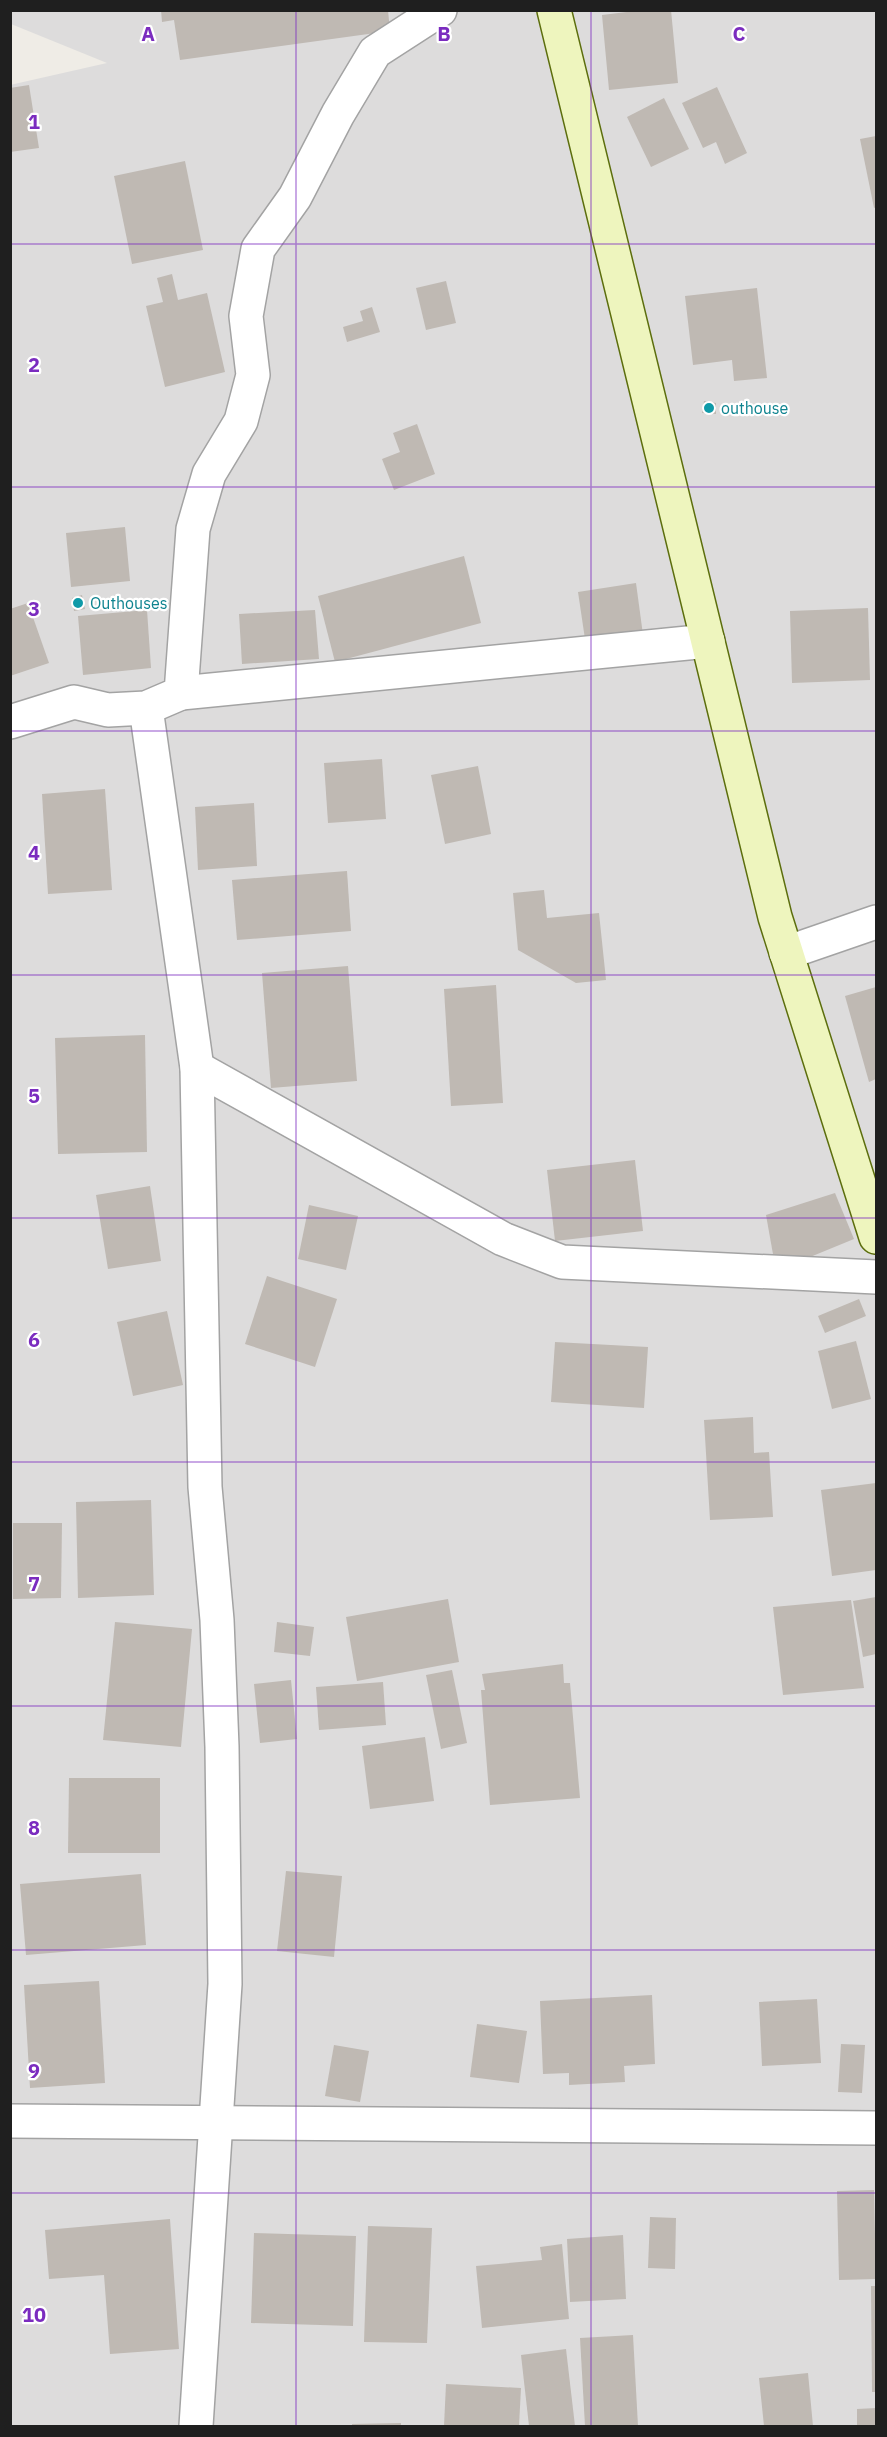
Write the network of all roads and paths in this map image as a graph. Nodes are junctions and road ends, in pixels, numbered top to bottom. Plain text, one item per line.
1 (440, 10) edge
2 (554, 10) edge
3 (708, 642) junction
4 (181, 693) junction
5 (146, 708) junction
6 (10, 722) edge
7 (876, 922) edge
8 (786, 953) junction
9 (197, 1068) junction
10 (876, 1238) edge
11 (876, 1277) edge
12 (10, 2121) edge
13 (214, 2122) junction
14 (876, 2128) edge
15 (196, 2427) edge

1 - 4 street
2 - 3 street
3 - 4 street
3 - 8 street
4 - 5 street
5 - 6 street
5 - 9 street
7 - 8 street
8 - 10 street
9 - 11 street
9 - 13 street
12 - 13 street
13 - 14 street
13 - 15 street

